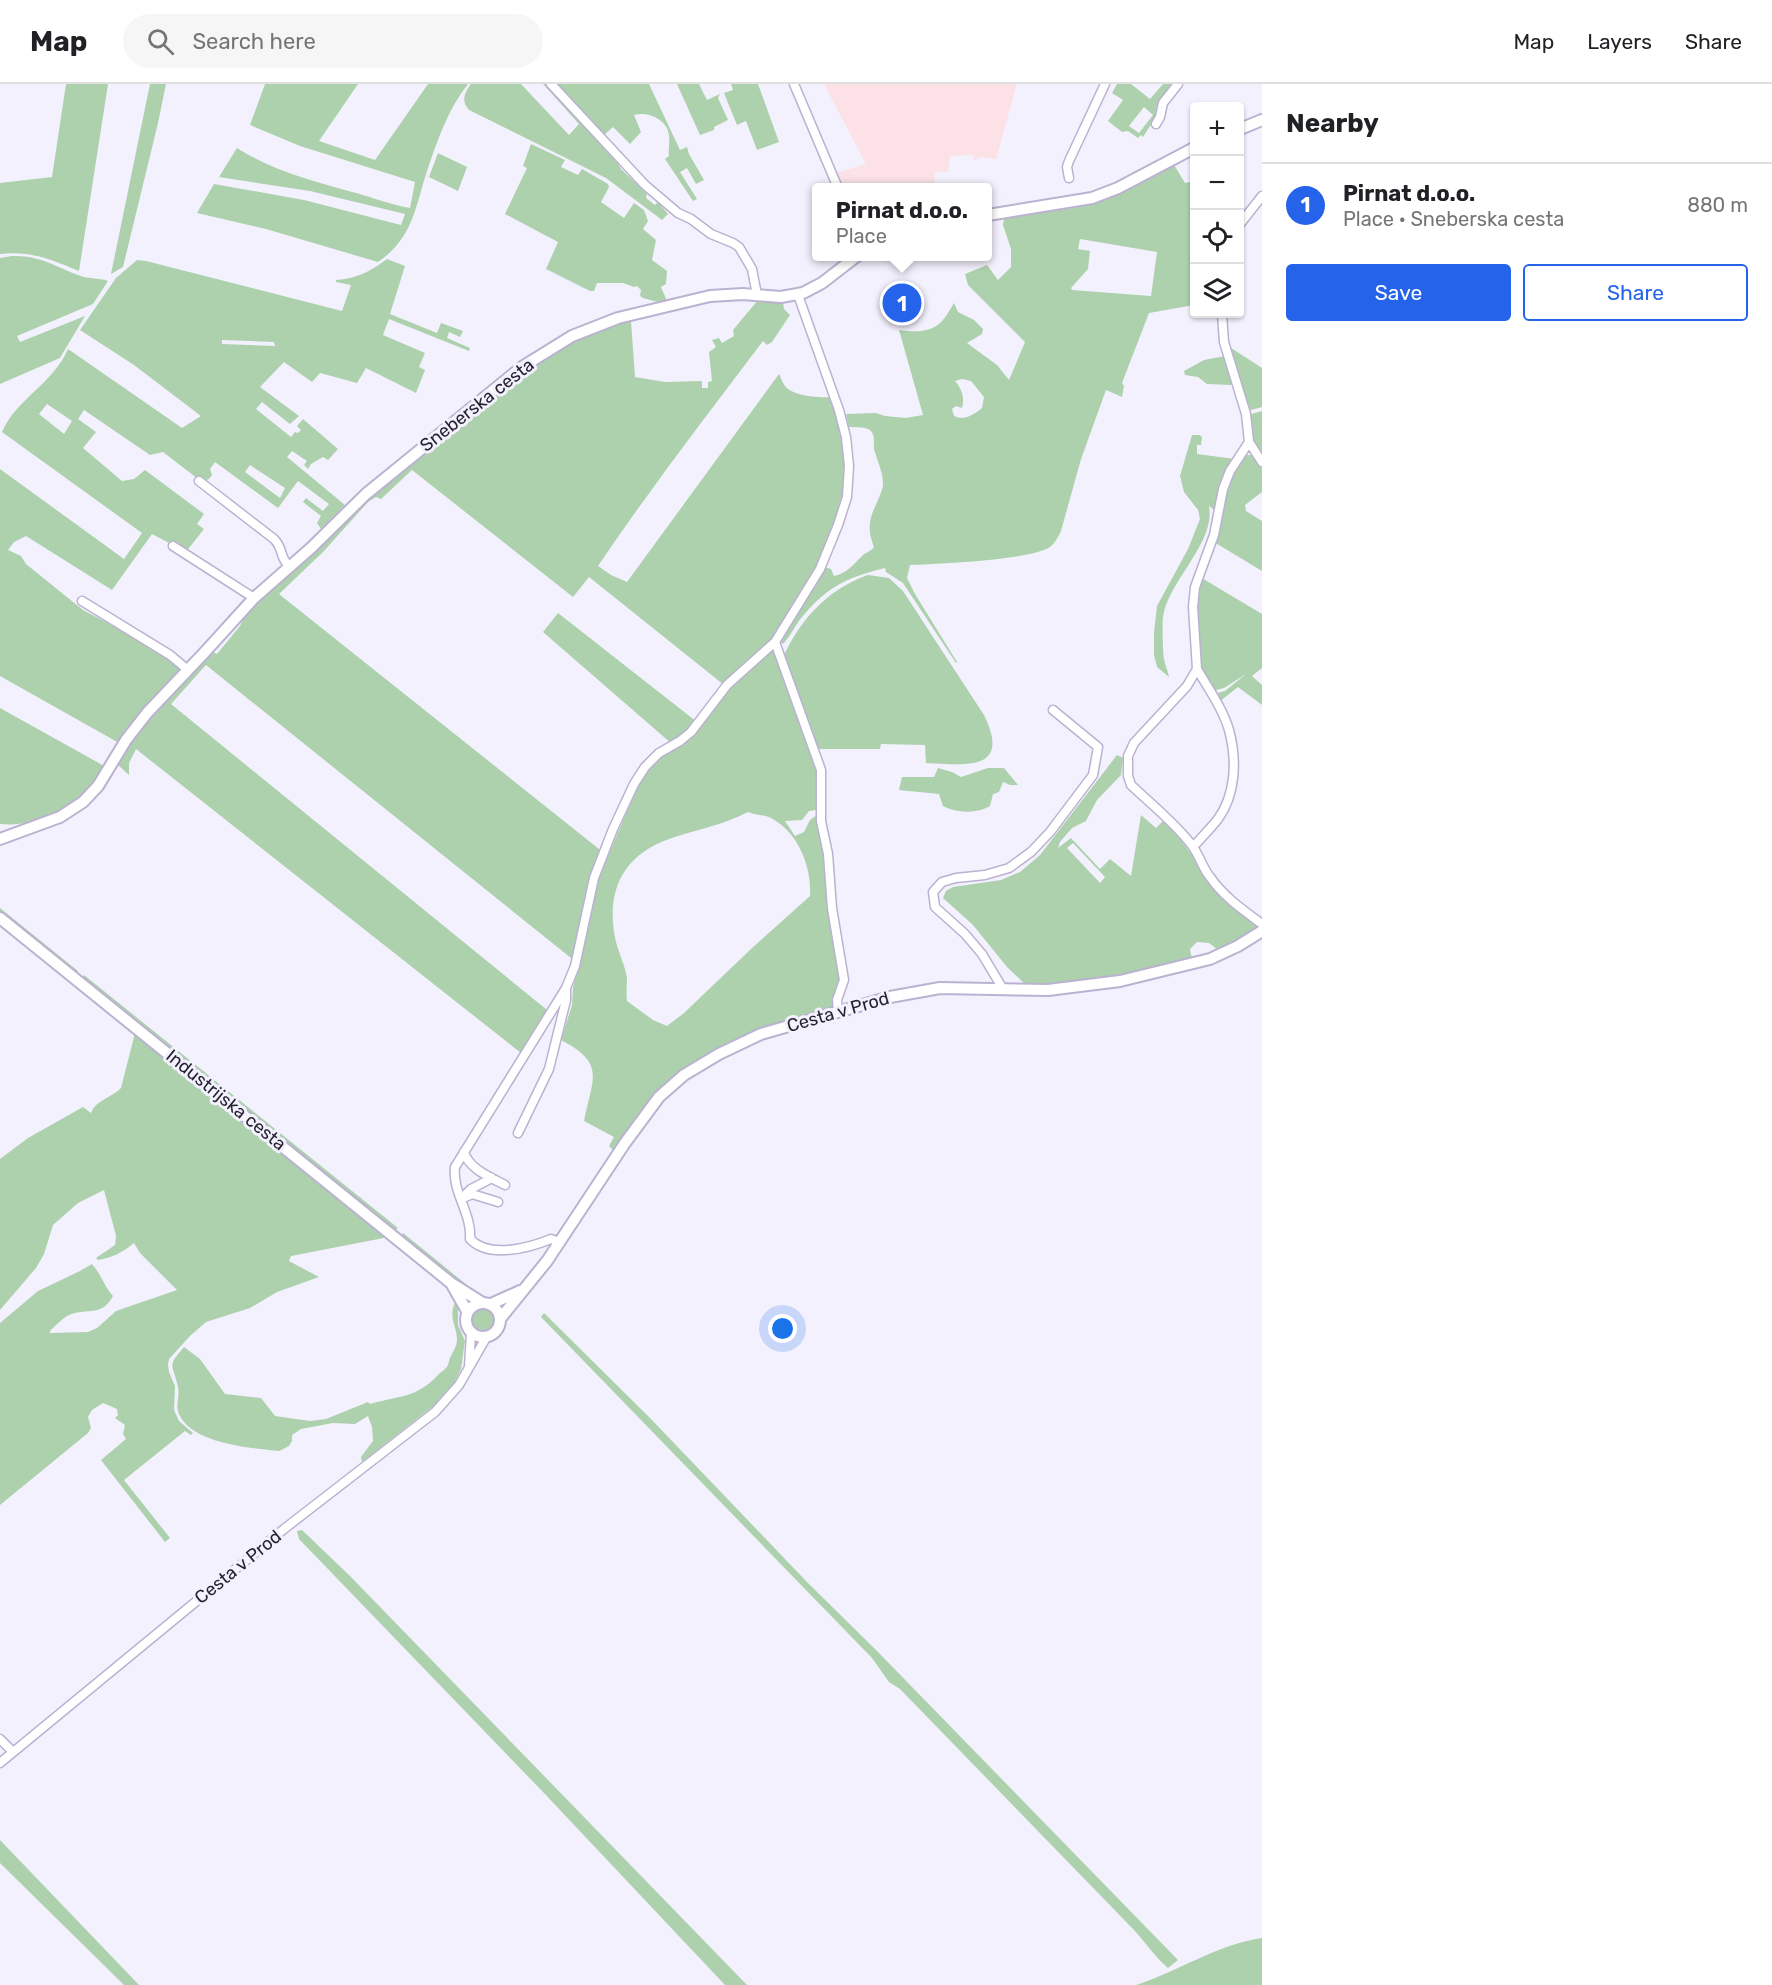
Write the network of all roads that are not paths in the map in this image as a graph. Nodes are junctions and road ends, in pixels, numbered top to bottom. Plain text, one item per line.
1 (551, 84) edge
2 (794, 84) edge
3 (1106, 84) edge
4 (1178, 84) edge
5 (1262, 120) edge
6 (1156, 124) dead end
7 (1244, 127) edge
8 (1190, 150) edge
9 (1069, 178) dead end
10 (836, 183) edge
11 (1262, 196) edge
12 (992, 214) edge
13 (1244, 218) edge
14 (851, 261) edge
15 (757, 295) junction
16 (798, 295) junction
17 (1222, 318) edge
18 (1249, 442) junction
19 (1262, 462) edge
20 (199, 481) dead end
21 (173, 546) dead end
22 (289, 566) junction
23 (254, 598) junction
24 (82, 600) dead end
25 (775, 642) junction
26 (1197, 669) junction
27 (188, 670) junction
28 (1053, 710) dead end
29 (0, 839) edge
30 (1193, 847) junction
31 (0, 918) edge
32 (1262, 924) edge
33 (1262, 931) edge
34 (566, 988) junction
35 (1002, 988) junction
36 (838, 1011) junction
37 (518, 1132) dead end
38 (464, 1152) junction
39 (492, 1178) junction
40 (505, 1185) dead end
41 (461, 1199) junction
42 (498, 1202) dead end
43 (559, 1242) junction
44 (451, 1283) junction
45 (523, 1290) junction
46 (486, 1303) junction
47 (467, 1311) junction
48 (500, 1319) junction
49 (471, 1333) junction
50 (488, 1336) junction
51 (469, 1367) junction
52 (0, 1739) edge
53 (13, 1752) junction
54 (0, 1763) edge

1 - 15 street
2 - 10 street
3 - 9 street
4 - 6 street
5 - 7 street
8 - 12 street
11 - 13 street
14 - 16 street, Sneberska cesta
15 - 16 street, Sneberska cesta
15 - 22 street, Sneberska cesta
16 - 25 street
17 - 18 street
18 - 19 street
18 - 26 street
20 - 22 street
21 - 23 street
22 - 23 street, Sneberska cesta
23 - 27 street, Sneberska cesta
24 - 27 street
25 - 34 street
25 - 36 street
26 - 30 street
26 - 30 street
27 - 29 street, Sneberska cesta
28 - 35 street
30 - 32 street
31 - 44 street, Industrijska cesta
33 - 35 street, Cesta v Prod
34 - 37 street
34 - 38 street
35 - 36 street, Cesta v Prod
36 - 43 street, Cesta v Prod
38 - 39 street
38 - 41 street
39 - 40 street
39 - 41 street
41 - 42 street
41 - 43 street
43 - 45 street, Cesta v Prod
44 - 46 street, Industrijska cesta
44 - 47 street, Industrijska cesta
45 - 46 street, Cesta v Prod
45 - 48 street, Cesta v Prod
46 - 47 street
46 - 48 street
47 - 49 street
48 - 50 street
49 - 50 street
49 - 51 street
50 - 51 street, Cesta v Prod
51 - 53 street, Cesta v Prod
52 - 53 street
53 - 54 street, Cesta v Prod

